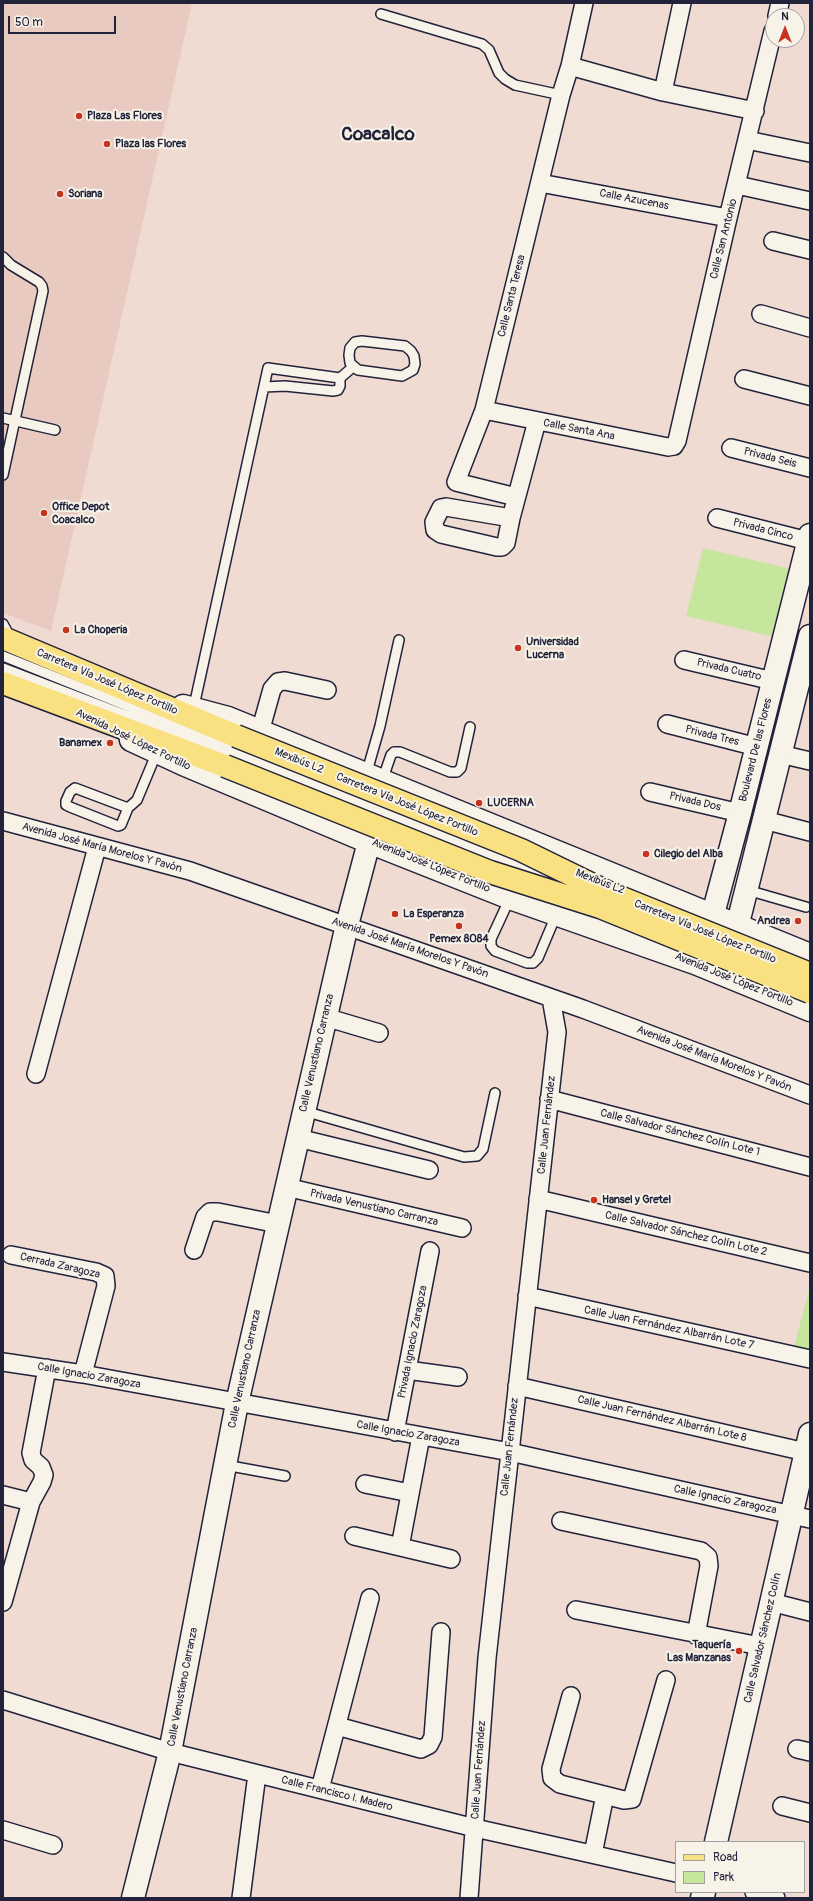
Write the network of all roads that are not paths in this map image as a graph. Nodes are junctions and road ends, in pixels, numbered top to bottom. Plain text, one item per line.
1 (584, 3) edge
2 (682, 3) edge
3 (381, 14) dead end
4 (769, 48) edge
5 (570, 66) junction
6 (663, 92) junction
7 (561, 95) junction
8 (755, 111) junction
9 (747, 140) junction
10 (810, 153) edge
11 (540, 183) junction
12 (737, 185) junction
13 (810, 201) edge
14 (728, 218) junction
15 (773, 241) dead end
16 (810, 250) edge
17 (3, 257) edge
18 (761, 314) dead end
19 (810, 328) edge
20 (353, 367) junction
21 (340, 378) junction
22 (744, 379) dead end
23 (264, 387) junction
24 (810, 396) edge
25 (484, 410) junction
26 (3, 418) edge
27 (15, 420) junction
28 (537, 421) junction
29 (55, 430) dead end
30 (674, 446) joint
31 (731, 448) dead end
32 (810, 468) edge
33 (3, 475) edge
34 (456, 482) junction
35 (516, 497) junction
36 (452, 506) junction
37 (511, 518) junction
38 (717, 518) dead end
39 (809, 538) edge
40 (786, 631) junction
41 (810, 636) edge
42 (5, 640) edge
43 (399, 640) dead end
44 (684, 660) dead end
45 (3, 668) edge
46 (103, 679) junction
47 (773, 681) junction
48 (3, 683) edge
49 (804, 689) edge
50 (327, 690) dead end
51 (59, 704) junction
52 (192, 708) junction
53 (667, 724) dead end
54 (470, 727) dead end
55 (260, 732) junction
56 (757, 747) junction
57 (157, 752) junction
58 (780, 754) junction
59 (810, 761) edge
60 (374, 778) junction
61 (650, 792) dead end
62 (128, 808) junction
63 (740, 814) junction
64 (764, 820) junction
65 (3, 822) edge
66 (810, 832) edge
67 (369, 842) junction
68 (97, 847) junction
69 (747, 890) junction
70 (510, 898) junction
71 (806, 907) dead end
72 (557, 913) junction
73 (347, 926) junction
74 (704, 940) junction
75 (730, 950) junction
76 (810, 955) edge
77 (810, 974) edge
78 (810, 977) edge
79 (810, 988) edge
80 (810, 992) edge
81 (551, 998) junction
82 (810, 1010) edge
83 (326, 1017) junction
84 (379, 1033) dead end
85 (36, 1074) dead end
86 (495, 1093) dead end
87 (810, 1095) edge
88 (549, 1099) junction
89 (304, 1111) junction
90 (298, 1138) junction
91 (810, 1167) edge
92 (429, 1170) dead end
93 (286, 1187) junction
94 (538, 1199) junction
95 (278, 1224) junction
96 (462, 1228) dead end
97 (194, 1250) dead end
98 (430, 1252) dead end
99 (11, 1255) dead end
100 (810, 1263) edge
101 (527, 1296) junction
102 (810, 1359) edge
103 (3, 1362) edge
104 (47, 1368) junction
105 (407, 1370) junction
106 (83, 1374) junction
107 (458, 1377) dead end
108 (517, 1386) junction
109 (237, 1403) junction
110 (395, 1432) junction
111 (421, 1436) junction
112 (809, 1446) edge
113 (510, 1452) junction
114 (225, 1465) junction
115 (285, 1476) dead end
116 (365, 1484) dead end
117 (410, 1493) junction
118 (3, 1495) edge
119 (31, 1502) junction
120 (801, 1517) edge
121 (561, 1521) dead end
122 (354, 1536) dead end
123 (400, 1546) junction
124 (451, 1559) dead end
125 (370, 1598) dead end
126 (3, 1602) edge
127 (771, 1602) junction
128 (576, 1610) dead end
129 (810, 1612) edge
130 (441, 1632) dead end
131 (696, 1635) junction
132 (760, 1646) junction
133 (666, 1680) dead end
134 (571, 1696) dead end
135 (3, 1700) edge
136 (337, 1726) junction
137 (170, 1752) junction
138 (257, 1774) junction
139 (320, 1790) junction
140 (605, 1795) junction
141 (782, 1806) dead end
142 (810, 1813) edge
143 (475, 1828) junction
144 (3, 1830) edge
145 (716, 1841) edge
146 (53, 1845) dead end
147 (592, 1854) junction
148 (675, 1872) edge
149 (758, 1893) edge
150 (246, 1897) edge
151 (133, 1898) edge
152 (469, 1898) edge
153 (776, 1898) edge

1 - 5 street
2 - 6 street
3 - 7 lane
4 - 8 street, Calle San Antonio
5 - 6 street
5 - 7 street, Calle Santa Teresa
6 - 8 street
7 - 11 street, Calle Santa Teresa
8 - 9 street, Calle San Antonio
9 - 10 street
9 - 12 street, Calle San Antonio
11 - 14 street, Calle Azucenas
11 - 25 street, Calle Santa Teresa
12 - 13 street
12 - 14 street, Calle San Antonio
14 - 30 street, Calle San Antonio
15 - 16 street
17 - 27 lane
18 - 19 street
20 - 20 lane
20 - 21 lane
21 - 23 lane
21 - 23 lane
22 - 24 street
23 - 52 lane
25 - 28 street, Calle Santa Ana
25 - 34 street, Calle Santa Teresa
26 - 27 lane
27 - 29 lane
27 - 33 lane
28 - 30 street, Calle Santa Ana
28 - 35 street
31 - 32 street, Privada Seis
34 - 35 street
34 - 36 street, Calle Santa Teresa
35 - 37 street
36 - 37 street
36 - 37 street
38 - 39 street, Privada Cinco
39 - 40 street, Boulevard De las Flores
40 - 41 lane
40 - 47 street, Boulevard De las Flores
41 - 49 street
42 - 46 main road, Carretera Vía José López Portillo
42 - 74 lane, Mexibús L2
43 - 60 lane
44 - 47 street, Privada Cuatro
45 - 74 lane, Mexibús L2
46 - 52 street, Avenida José López Portillo
46 - 77 main road, Carretera Vía José López Portillo, bridge
47 - 56 street, Boulevard De las Flores
48 - 51 main road, Carretera Vía José López Portillo
49 - 58 street
50 - 55 street
51 - 57 street, Avenida José López Portillo
51 - 80 main road, Carretera Vía José López Portillo, bridge
52 - 55 street, Avenida José López Portillo
53 - 56 street, Privada Tres
54 - 60 lane
55 - 60 street, Avenida José López Portillo
56 - 63 street, Boulevard De las Flores
57 - 62 lane
57 - 67 street, Avenida José López Portillo
58 - 59 street
58 - 64 street
60 - 74 street, Avenida José López Portillo
61 - 63 street, Privada Dos
62 - 62 lane
63 - 74 street, Boulevard De las Flores
64 - 66 street
64 - 69 street
65 - 68 street, Avenida José María Morelos Y Pavón
67 - 70 street, Avenida José López Portillo
67 - 73 street, Calle Venustiano Carranza
68 - 73 street, Avenida José María Morelos Y Pavón
68 - 85 street
69 - 71 lane
69 - 75 street
70 - 72 street, Avenida José López Portillo
70 - 72 lane
72 - 74 street, Avenida José López Portillo
73 - 81 street, Avenida José María Morelos Y Pavón
73 - 83 street, Calle Venustiano Carranza
74 - 75 street, Avenida José López Portillo
74 - 75 street, Avenida José López Portillo
75 - 76 street, Avenida José López Portillo
75 - 78 lane
75 - 79 lane
75 - 82 street, Avenida José López Portillo
81 - 87 street, Avenida José María Morelos Y Pavón
81 - 88 street, Calle Juan Fernández
83 - 84 street
83 - 89 street, Calle Venustiano Carranza
86 - 89 lane
88 - 91 street, Calle Salvador Sánchez Colín Lote 1
88 - 94 street, Calle Juan Fernández
89 - 90 street, Calle Venustiano Carranza
90 - 92 street
90 - 93 street, Calle Venustiano Carranza
93 - 95 street, Calle Venustiano Carranza
93 - 96 street, Privada Venustiano Carranza
94 - 100 street, Calle Salvador Sánchez Colín Lote 2
94 - 101 street, Calle Juan Fernández
95 - 97 street
95 - 109 street, Calle Venustiano Carranza
98 - 105 street, Privada Ignacio Zaragoza
99 - 106 street, Cerrada Zaragoza
101 - 102 street, Calle Juan Fernández Albarrán Lote 7
101 - 108 street, Calle Juan Fernández
103 - 104 street, Calle Ignacio Zaragoza
104 - 106 street, Calle Ignacio Zaragoza
104 - 119 street
105 - 107 street
105 - 110 street, Privada Ignacio Zaragoza
106 - 109 street, Calle Ignacio Zaragoza
108 - 112 street, Calle Juan Fernández Albarrán Lote 8
108 - 113 street, Calle Juan Fernández
109 - 110 street, Calle Ignacio Zaragoza
109 - 114 street, Calle Venustiano Carranza
110 - 111 street, Calle Ignacio Zaragoza
111 - 113 street, Calle Ignacio Zaragoza
111 - 117 street
112 - 120 street, Calle Salvador Sánchez Colín
113 - 120 street, Calle Ignacio Zaragoza
113 - 143 street, Calle Juan Fernández
114 - 115 lane
114 - 137 street, Calle Venustiano Carranza
116 - 117 street
117 - 123 street
118 - 119 street
119 - 126 street
120 - 127 street, Calle Salvador Sánchez Colín
121 - 131 street
122 - 123 street
123 - 124 street
125 - 136 street
127 - 129 street
127 - 132 street, Calle Salvador Sánchez Colín
128 - 131 street
130 - 136 street
131 - 132 street
132 - 145 street, Calle Salvador Sánchez Colín
133 - 140 street
134 - 140 street
135 - 137 street, Calle Francisco I. Madero
136 - 139 street
137 - 138 street, Calle Francisco I. Madero
137 - 151 street, Calle Venustiano Carranza
138 - 139 street, Calle Francisco I. Madero
138 - 150 street
139 - 143 street, Calle Francisco I. Madero
140 - 147 street
141 - 142 street
143 - 147 street, Calle Francisco I. Madero
143 - 152 street, Calle Juan Fernández
144 - 146 street
147 - 148 street, Calle Francisco I. Madero
149 - 153 street

